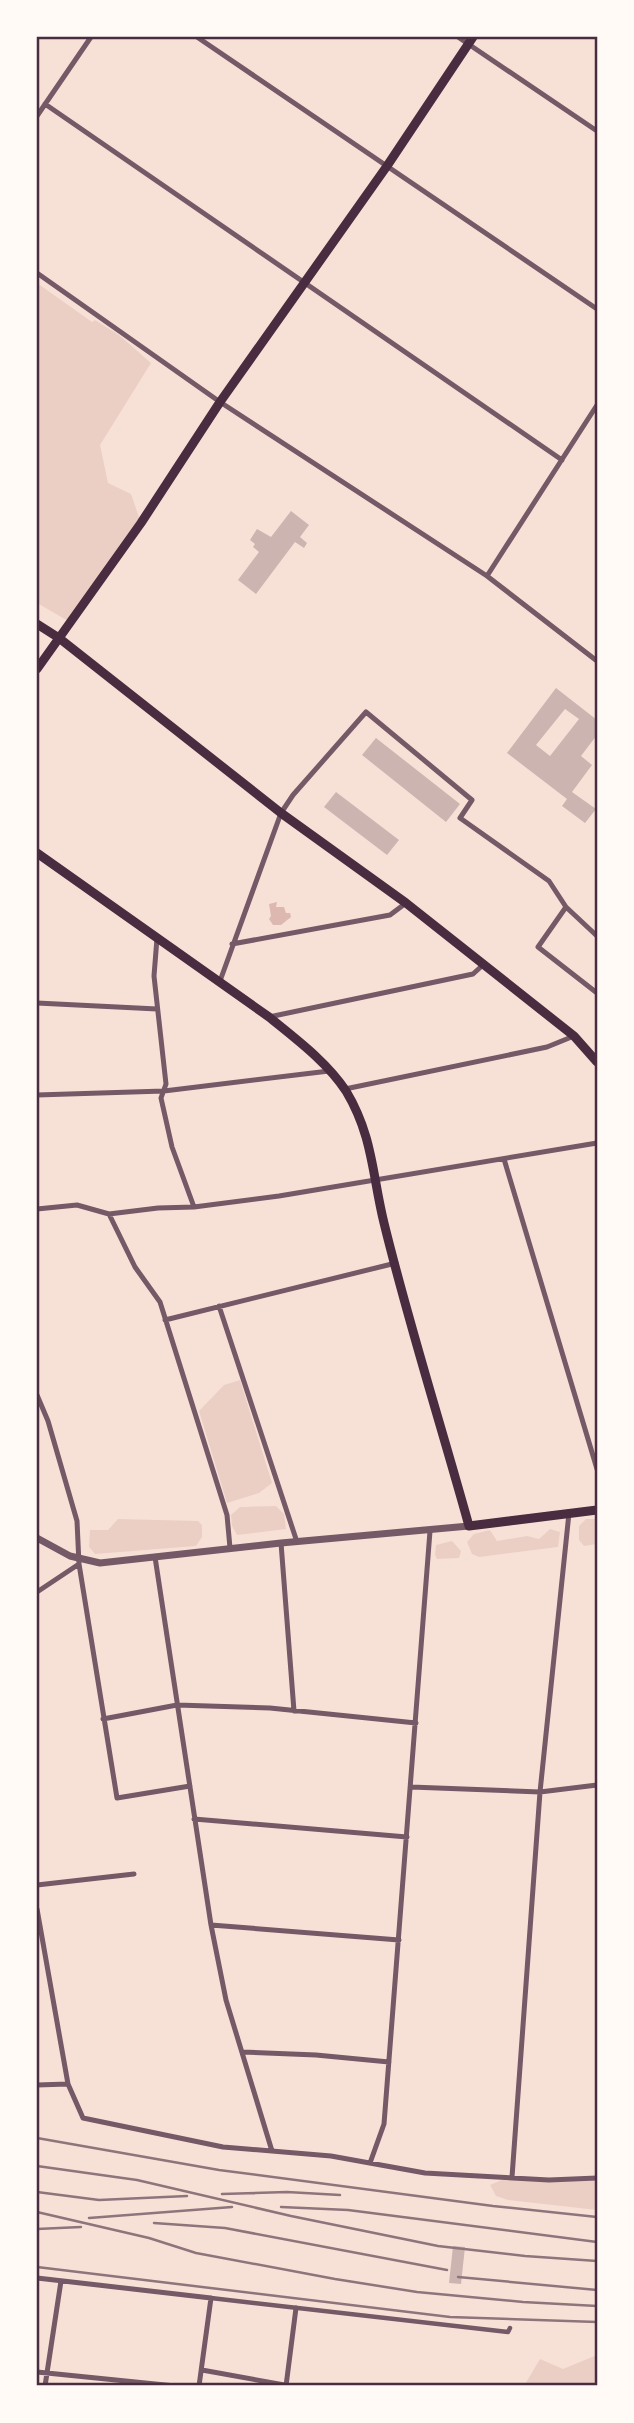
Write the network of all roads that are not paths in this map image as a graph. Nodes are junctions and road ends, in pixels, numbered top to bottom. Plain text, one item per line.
1 (91, 37) edge
2 (197, 37) edge
3 (458, 37) edge
4 (471, 40) edge
5 (45, 104) junction
6 (37, 116) edge
7 (597, 131) edge
8 (387, 166) junction
9 (37, 273) edge
10 (303, 282) junction
11 (597, 310) edge
12 (220, 402) junction
13 (597, 405) edge
14 (562, 460) junction
15 (487, 576) junction
16 (37, 624) edge
17 (59, 638) junction
18 (597, 662) edge
19 (37, 669) edge
20 (281, 813) junction
21 (37, 853) edge
22 (406, 903) junction
23 (566, 908) junction
24 (597, 936) edge
25 (157, 938) junction
26 (232, 944) junction
27 (484, 964) junction
28 (219, 981) junction
29 (597, 993) edge
30 (37, 1003) edge
31 (157, 1009) junction
32 (270, 1017) junction
33 (575, 1036) junction
34 (597, 1062) edge
35 (329, 1071) junction
36 (345, 1089) junction
37 (164, 1091) junction
38 (37, 1095) edge
39 (597, 1143) edge
40 (504, 1159) junction
41 (376, 1180) junction
42 (194, 1207) junction
43 (37, 1209) edge
44 (109, 1214) junction
45 (396, 1264) junction
46 (219, 1306) junction
47 (165, 1320) junction
48 (37, 1395) edge
49 (597, 1469) edge
50 (597, 1510) edge
51 (569, 1513) junction
52 (469, 1526) junction
53 (430, 1531) junction
54 (37, 1538) edge
55 (297, 1542) junction
56 (281, 1543) junction
57 (230, 1548) junction
58 (155, 1557) junction
59 (78, 1561) junction
60 (37, 1592) edge
61 (177, 1705) junction
62 (294, 1711) junction
63 (103, 1718) junction
64 (416, 1723) junction
65 (597, 1785) edge
66 (190, 1786) junction
67 (411, 1787) junction
68 (540, 1792) junction
69 (194, 1819) junction
70 (407, 1837) junction
71 (134, 1874) dead end
72 (37, 1885) edge
73 (37, 1909) edge
74 (211, 1925) junction
75 (399, 1940) junction
76 (242, 2052) junction
77 (389, 2062) junction
78 (68, 2084) junction
79 (37, 2085) edge
80 (272, 2151) junction
81 (370, 2163) junction
82 (512, 2177) junction
83 (597, 2178) edge
84 (37, 2278) edge
85 (61, 2281) junction
86 (211, 2298) junction
87 (296, 2308) junction
88 (510, 2328) dead end
89 (202, 2371) junction
90 (37, 2372) edge
91 (46, 2375) junction
92 (45, 2386) edge
93 (175, 2386) edge
94 (199, 2386) edge
95 (287, 2386) edge

1 - 5 street
2 - 8 street
3 - 4 street
4 - 7 street
4 - 8 main road
5 - 6 street
5 - 10 street
8 - 10 main road
8 - 11 street
9 - 12 street
10 - 12 main road
10 - 14 street
12 - 15 street
12 - 17 main road
13 - 14 street
14 - 15 street
15 - 18 street
16 - 17 main road
17 - 19 main road
17 - 20 main road
20 - 22 main road
20 - 23 street
20 - 26 street
21 - 25 main road
22 - 26 street
22 - 27 main road
23 - 24 street
23 - 29 street
25 - 28 main road
25 - 31 street
26 - 28 street
27 - 32 street
27 - 33 main road
28 - 32 main road
30 - 31 street
31 - 37 street
32 - 35 main road
33 - 34 main road
33 - 36 street
35 - 36 main road
35 - 37 street
36 - 41 main road
37 - 38 street
37 - 42 street
39 - 40 street
40 - 41 street
40 - 49 street
41 - 42 street
41 - 45 main road
42 - 44 street
43 - 44 street
44 - 47 street
45 - 46 street
45 - 52 main road
46 - 47 street
46 - 55 street
47 - 57 street
48 - 59 street
50 - 51 main road
51 - 52 main road
51 - 68 street
52 - 53 street
53 - 55 street
53 - 64 street
54 - 59 street
55 - 56 street
56 - 57 street
56 - 62 street
57 - 58 street
58 - 59 street
58 - 61 street
59 - 60 street
59 - 63 street
61 - 62 street
61 - 63 street
61 - 66 street
62 - 64 street
63 - 66 street
64 - 67 street
65 - 68 street
66 - 69 street
67 - 68 street
67 - 70 street
68 - 82 street
69 - 70 street
69 - 74 street
70 - 75 street
71 - 72 street
73 - 78 street
74 - 75 street
74 - 76 street
75 - 77 street
76 - 77 street
76 - 80 street
77 - 81 street
78 - 79 street
78 - 80 street
80 - 81 street
81 - 82 street
82 - 83 street
84 - 85 street
85 - 86 street
85 - 91 street
86 - 87 street
86 - 89 street
87 - 88 street
87 - 95 street
89 - 94 street
89 - 95 street
90 - 91 street
91 - 92 street
91 - 93 street

